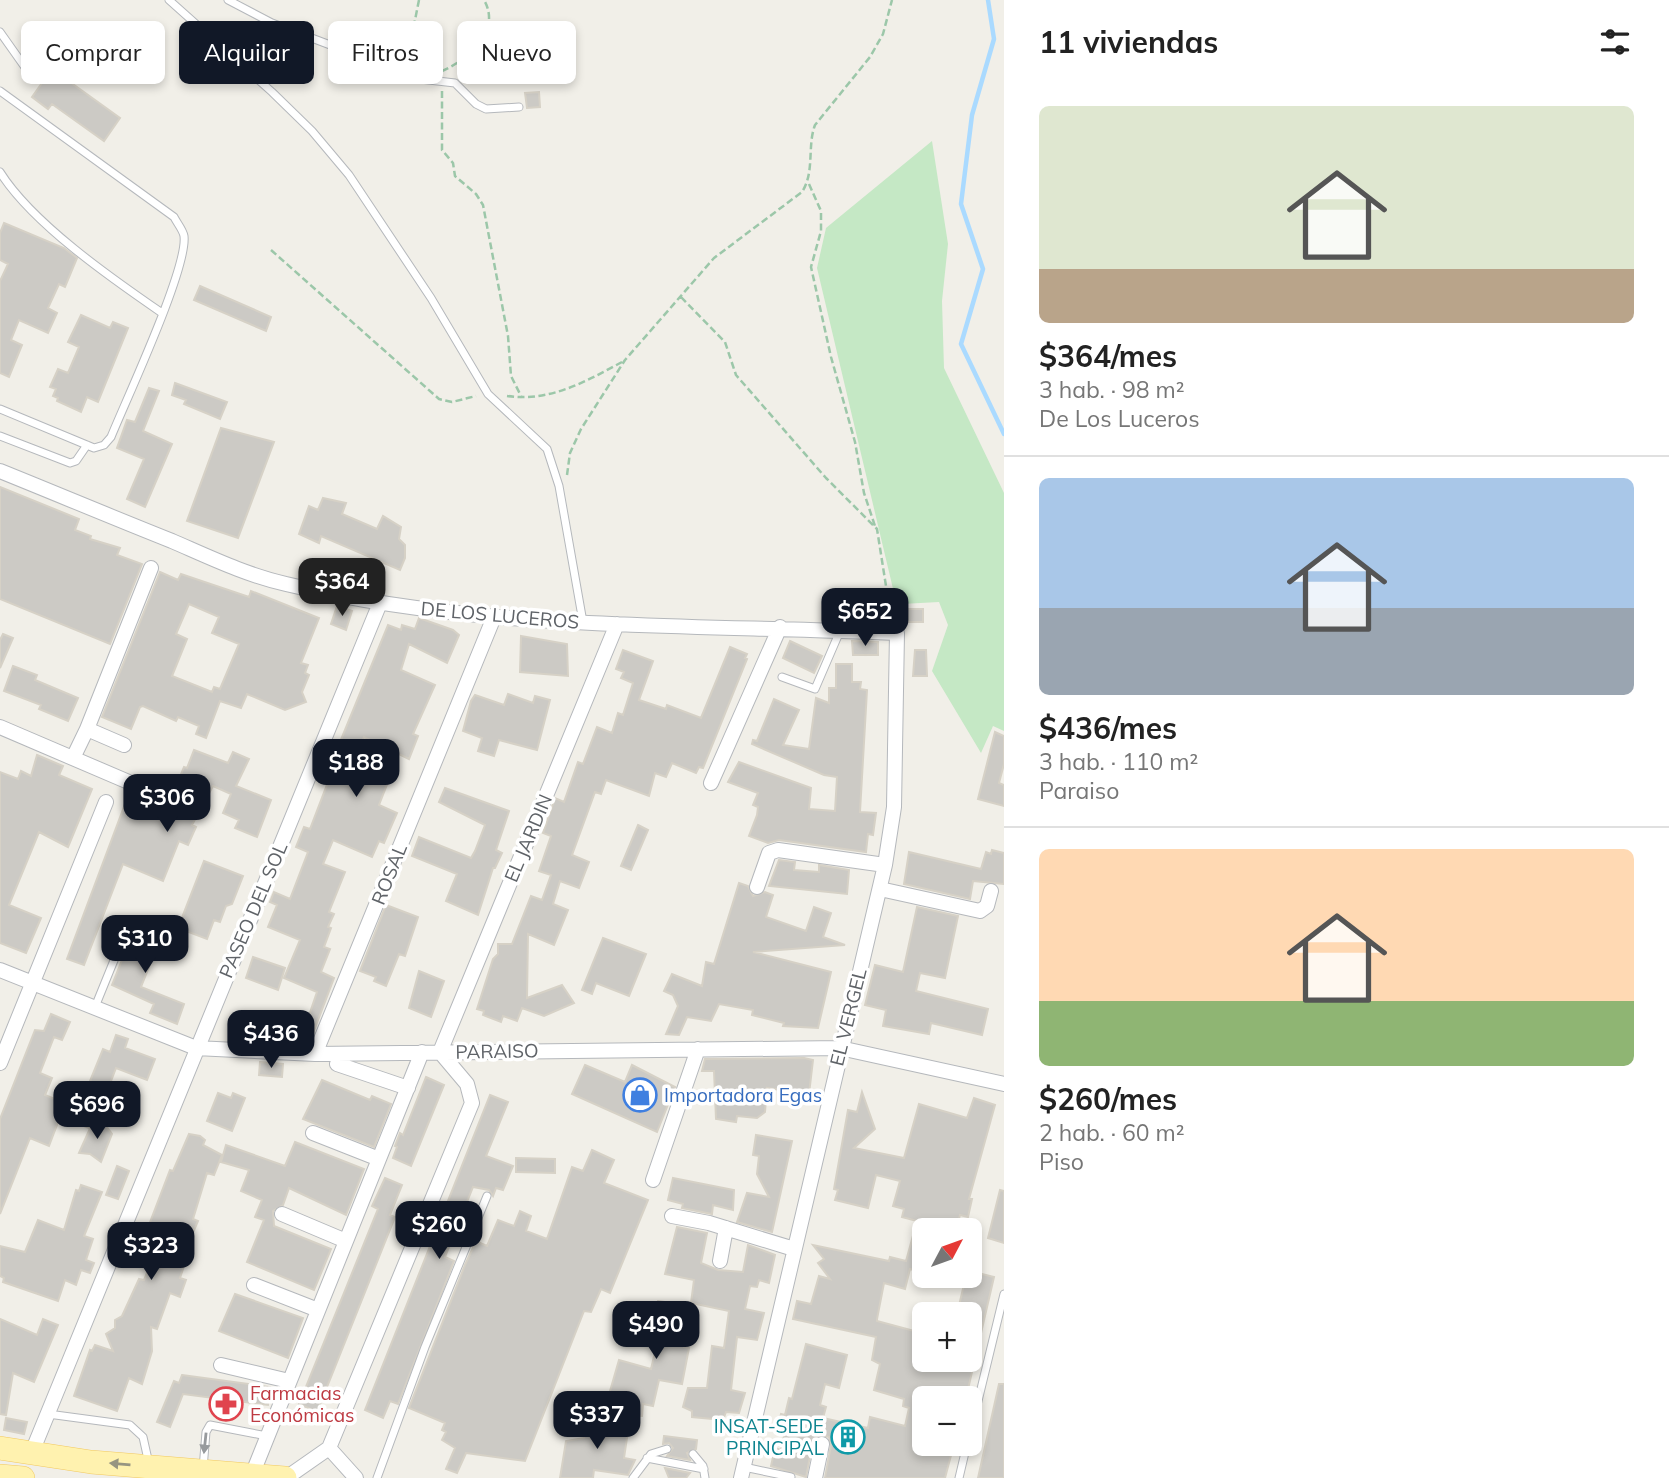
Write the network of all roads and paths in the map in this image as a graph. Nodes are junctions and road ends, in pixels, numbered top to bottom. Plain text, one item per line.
1 (169, 0) edge
2 (228, 0) edge
3 (419, 0) edge
4 (484, 0) edge
5 (892, 0) edge
6 (415, 21) edge
7 (0, 32) edge
8 (328, 44) edge
9 (21, 62) edge
10 (443, 71) edge
11 (443, 84) joint
12 (0, 91) edge
13 (519, 107) dead end
14 (0, 172) edge
15 (808, 183) junction
16 (271, 250) dead end
17 (681, 297) junction
18 (162, 313) junction
19 (625, 360) junction
20 (514, 387) junction
21 (488, 394) junction
22 (509, 396) junction
23 (522, 398) junction
24 (0, 409) edge
25 (0, 436) edge
26 (87, 445) junction
27 (0, 471) edge
28 (559, 486) junction
29 (877, 529) junction
30 (151, 568) dead end
31 (380, 603) junction
32 (494, 617) junction
33 (583, 622) junction
34 (617, 624) junction
35 (780, 628) junction
36 (840, 630) junction
37 (897, 633) junction
38 (782, 677) dead end
39 (0, 727) edge
40 (87, 729) junction
41 (124, 745) dead end
42 (73, 758) junction
43 (711, 783) dead end
44 (152, 792) dead end
45 (106, 802) dead end
46 (885, 865) junction
47 (757, 887) dead end
48 (880, 889) junction
49 (991, 891) dead end
50 (130, 921) dead end
51 (0, 970) edge
52 (32, 983) junction
53 (95, 1008) junction
54 (195, 1048) junction
55 (840, 1048) junction
56 (698, 1049) junction
57 (422, 1052) junction
58 (440, 1052) junction
59 (315, 1054) junction
60 (0, 1063) edge
61 (337, 1064) dead end
62 (1004, 1084) edge
63 (408, 1088) junction
64 (313, 1133) dead end
65 (379, 1159) junction
66 (653, 1180) dead end
67 (487, 1196) dead end
68 (282, 1213) dead end
69 (672, 1216) dead end
70 (726, 1228) junction
71 (346, 1241) junction
72 (794, 1249) junction
73 (720, 1261) dead end
74 (254, 1285) dead end
75 (1004, 1294) edge
76 (318, 1310) junction
77 (221, 1365) dead end
78 (289, 1381) junction
79 (982, 1386) edge
80 (48, 1415) junction
81 (267, 1436) junction
82 (822, 1444) dead end
83 (0, 1447) edge
84 (328, 1448) junction
85 (667, 1449) dead end
86 (32, 1452) junction
87 (693, 1454) dead end
88 (964, 1456) edge
89 (648, 1458) junction
90 (150, 1467) junction
91 (742, 1472) edge
92 (704, 1474) edge
93 (203, 1475) edge
94 (252, 1475) junction
95 (0, 1476) edge
96 (791, 1477) edge
97 (23, 1478) edge
98 (286, 1478) edge
99 (356, 1478) edge
100 (377, 1478) edge
101 (633, 1478) edge
102 (815, 1478) edge
103 (958, 1478) edge

1 - 21 lane
2 - 8 lane
3 - 6 path
4 - 10 path
5 - 15 path
7 - 9 lane
11 - 13 lane
11 - 20 path
12 - 18 lane
14 - 18 lane
15 - 17 path
15 - 29 path
16 - 21 path
17 - 19 path
17 - 29 path
18 - 26 lane
19 - 23 path
19 - 28 path
20 - 22 path
20 - 23 path
21 - 22 path
21 - 28 lane
22 - 23 path
24 - 26 lane
25 - 26 lane
27 - 31 street, DE LOS LUCEROS
28 - 33 lane
29 - 37 path
30 - 40 street
31 - 32 street, DE LOS LUCEROS
31 - 54 street, PASEO DEL SOL
32 - 33 street, DE LOS LUCEROS
32 - 59 street, ROSAL
33 - 34 street, DE LOS LUCEROS
34 - 35 street, DE LOS LUCEROS
34 - 58 street, EL JARDIN
35 - 36 street, DE LOS LUCEROS
35 - 43 street
36 - 37 street, DE LOS LUCEROS
36 - 38 lane
37 - 46 street, EL VERGEL
39 - 42 street
40 - 41 street
40 - 42 street
42 - 44 street
45 - 52 street
46 - 47 street
46 - 48 street, EL VERGEL
48 - 49 street
48 - 55 street, EL VERGEL
50 - 53 lane
51 - 52 street, PARAISO
52 - 53 street, PARAISO
52 - 60 street
53 - 54 street, PARAISO
54 - 59 street, PARAISO
54 - 80 street, PASEO DEL SOL
55 - 56 street, PARAISO
55 - 62 street, PARAISO
55 - 72 street, EL VERGEL
56 - 58 street, PARAISO
56 - 66 street
57 - 58 street, PARAISO
57 - 59 street, PARAISO
57 - 63 street
58 - 84 street
61 - 63 street
63 - 65 street
64 - 65 street
65 - 71 street
67 - 100 lane
68 - 71 street
69 - 70 street
70 - 72 street
70 - 73 street
71 - 76 street
72 - 91 street, EL VERGEL
74 - 76 street
75 - 79 lane
76 - 78 street
77 - 78 street
78 - 81 street
80 - 86 street, PASEO DEL SOL
80 - 90 lane
81 -> 93 lane
81 - 94 street
82 - 102 street
83 - 86 main road
84 - 98 street
84 - 99 street
85 - 89 lane
90 -> 86 main road
87 - 92 lane
88 - 103 lane
89 - 92 lane
89 - 101 lane
90 - 93 main road
91 - 96 lane
93 - 94 main road
94 - 98 main road
95 - 97 main road

